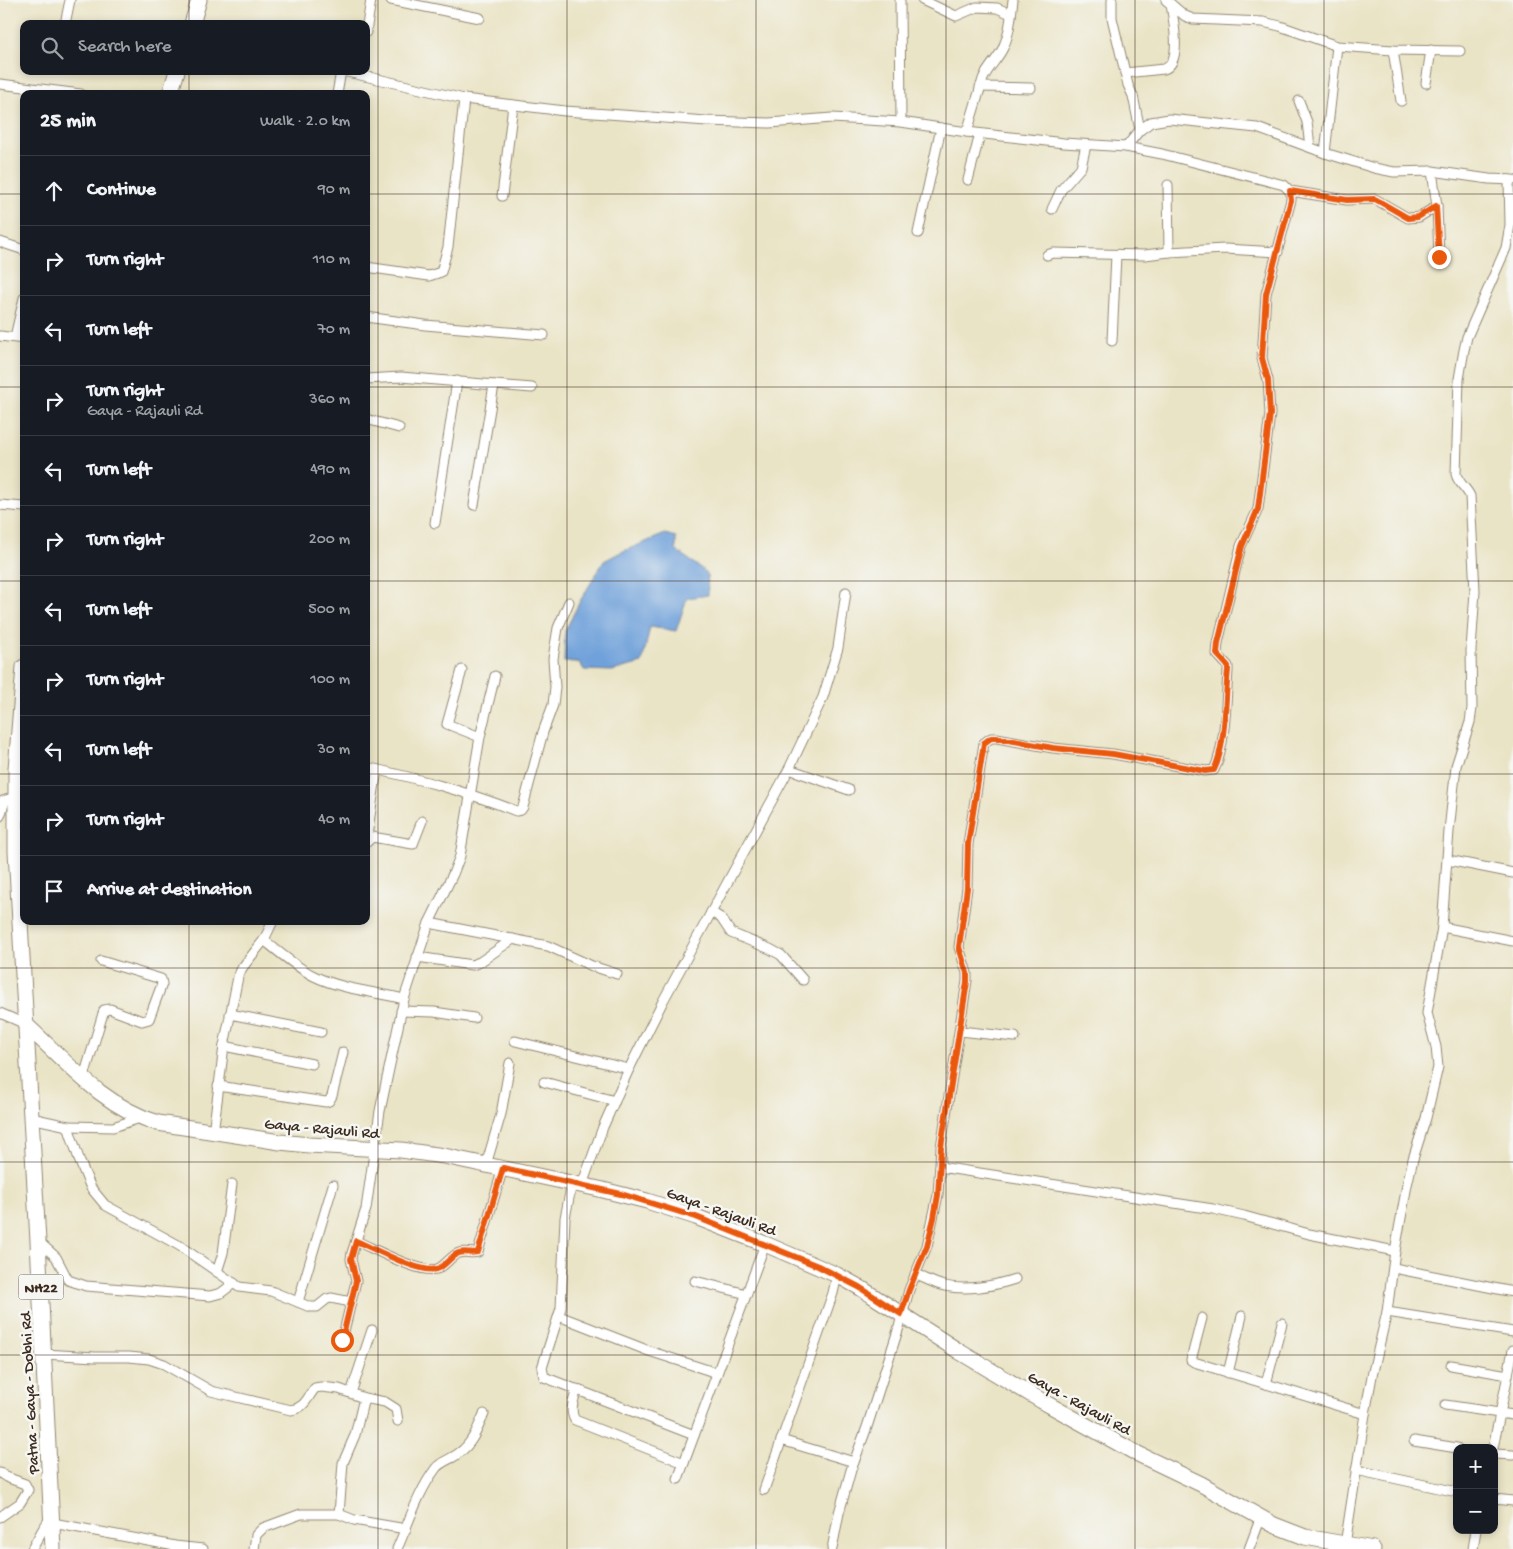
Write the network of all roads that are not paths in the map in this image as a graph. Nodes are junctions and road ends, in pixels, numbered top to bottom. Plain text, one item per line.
1 (70, 0) edge
2 (200, 0) edge
3 (371, 0) edge
4 (391, 0) edge
5 (900, 0) edge
6 (922, 0) edge
7 (1013, 0) edge
8 (1112, 0) edge
9 (1168, 2) edge
10 (1011, 14) junction
11 (480, 18) dead end
12 (66, 20) edge
13 (193, 20) edge
14 (368, 20) edge
15 (1337, 46) junction
16 (1393, 50) junction
17 (1431, 50) junction
18 (1460, 51) dead end
19 (1125, 73) junction
20 (176, 75) edge
21 (341, 75) edge
22 (368, 75) edge
23 (1426, 83) dead end
24 (0, 84) edge
25 (980, 87) junction
26 (1031, 88) dead end
27 (49, 90) edge
28 (171, 90) edge
29 (338, 90) edge
30 (464, 99) junction
31 (1401, 101) dead end
32 (1299, 102) dead end
33 (513, 105) junction
34 (901, 122) junction
35 (941, 128) junction
36 (1140, 130) junction
37 (967, 132) junction
38 (980, 134) junction
39 (1086, 145) junction
40 (1126, 147) junction
41 (1310, 147) junction
42 (1325, 153) junction
43 (1432, 171) junction
44 (968, 180) dead end
45 (1511, 180) edge
46 (1168, 185) dead end
47 (1290, 191) junction
48 (502, 196) dead end
49 (1436, 206) junction
50 (1052, 209) dead end
51 (1512, 230) edge
52 (918, 233) dead end
53 (0, 242) edge
54 (20, 249) edge
55 (1169, 252) junction
56 (1278, 252) junction
57 (1048, 255) dead end
58 (1116, 255) junction
59 (1439, 257) dead end
60 (370, 268) edge
61 (370, 318) edge
62 (0, 336) edge
63 (544, 336) dead end
64 (19, 338) edge
65 (1112, 341) dead end
66 (370, 379) edge
67 (457, 381) junction
68 (494, 385) junction
69 (532, 388) dead end
70 (370, 419) edge
71 (399, 428) dead end
72 (0, 505) edge
73 (474, 505) dead end
74 (20, 507) edge
75 (435, 523) dead end
76 (846, 592) dead end
77 (568, 602) dead end
78 (462, 670) dead end
79 (495, 676) dead end
80 (20, 710) edge
81 (480, 737) junction
82 (370, 768) edge
83 (789, 768) junction
84 (377, 770) junction
85 (850, 790) dead end
86 (472, 794) junction
87 (12, 804) edge
88 (0, 816) edge
89 (370, 820) edge
90 (422, 821) dead end
91 (370, 839) edge
92 (1448, 860) junction
93 (1513, 874) edge
94 (711, 912) junction
95 (429, 923) junction
96 (271, 925) edge
97 (1442, 927) junction
98 (513, 939) junction
99 (264, 940) junction
100 (1513, 941) edge
101 (417, 957) junction
102 (101, 960) dead end
103 (617, 974) dead end
104 (803, 980) dead end
105 (404, 998) junction
106 (401, 1010) junction
107 (0, 1013) edge
108 (230, 1014) junction
109 (474, 1018) dead end
110 (25, 1024) junction
111 (960, 1031) junction
112 (321, 1032) dead end
113 (1015, 1037) dead end
114 (514, 1041) dead end
115 (224, 1046) junction
116 (343, 1052) dead end
117 (312, 1064) dead end
118 (510, 1064) dead end
119 (629, 1069) junction
120 (83, 1080) junction
121 (544, 1082) dead end
122 (218, 1086) junction
123 (616, 1101) junction
124 (31, 1118) junction
125 (140, 1118) junction
126 (68, 1126) junction
127 (213, 1133) junction
128 (375, 1148) junction
129 (486, 1165) junction
130 (940, 1167) junction
131 (503, 1168) junction
132 (232, 1184) dead end
133 (577, 1184) junction
134 (333, 1185) dead end
135 (38, 1241) junction
136 (356, 1241) junction
137 (765, 1244) junction
138 (1395, 1251) junction
139 (1394, 1268) junction
140 (217, 1272) junction
141 (915, 1274) junction
142 (837, 1275) junction
143 (1015, 1279) dead end
144 (695, 1281) dead end
145 (234, 1283) junction
146 (1513, 1292) edge
147 (747, 1294) junction
148 (298, 1302) junction
149 (351, 1302) junction
150 (1387, 1312) junction
151 (901, 1314) junction
152 (559, 1316) junction
153 (1242, 1316) dead end
154 (1202, 1318) dead end
155 (1282, 1324) dead end
156 (372, 1330) dead end
157 (1513, 1332) edge
158 (342, 1340) dead end
159 (1513, 1350) edge
160 (44, 1354) junction
161 (1450, 1365) dead end
162 (1228, 1373) junction
163 (717, 1374) junction
164 (1508, 1375) junction
165 (1266, 1384) junction
166 (577, 1389) junction
167 (351, 1393) junction
168 (364, 1398) junction
169 (1445, 1404) dead end
170 (1500, 1413) junction
171 (484, 1414) dead end
172 (1365, 1414) junction
173 (1513, 1415) edge
174 (398, 1421) dead end
175 (694, 1435) junction
176 (782, 1440) junction
177 (1414, 1441) dead end
178 (1494, 1444) edge
179 (1453, 1447) edge
180 (1498, 1454) edge
181 (1513, 1455) edge
182 (854, 1462) junction
183 (684, 1463) junction
184 (1356, 1470) junction
185 (0, 1473) edge
186 (678, 1479) dead end
187 (764, 1490) dead end
188 (1453, 1491) edge
189 (1498, 1499) edge
190 (1513, 1501) edge
191 (340, 1514) junction
192 (1260, 1517) junction
193 (0, 1518) edge
194 (52, 1519) junction
195 (406, 1529) junction
196 (1475, 1534) edge
197 (1345, 1545) junction
198 (1328, 1546) edge
199 (32, 1549) edge
200 (53, 1549) edge
201 (203, 1549) edge
202 (254, 1549) edge
203 (397, 1549) edge
204 (832, 1549) edge
205 (1249, 1549) edge
206 (1373, 1549) edge
207 (1473, 1549) edge

1 - 12 street
2 - 13 main road
3 - 14 street
4 - 11 street
5 - 34 street
6 - 10 street
7 - 10 street
8 - 19 street
9 - 15 street
9 - 19 street
10 - 25 street
15 - 16 street
15 - 42 street
16 - 17 street
16 - 31 street
17 - 18 street
17 - 23 street
19 - 36 street
20 - 28 main road
21 - 29 street
22 - 30 street
24 - 27 street
25 - 26 street
25 - 37 street
30 - 33 street
30 - 60 street
32 - 41 street
33 - 34 street
33 - 48 street
34 - 35 street
35 - 37 street
35 - 52 street
36 - 40 street
36 - 41 street
37 - 38 street
38 - 39 street
38 - 44 street
39 - 40 street
39 - 50 street
40 - 47 street
41 - 42 street
42 - 43 street
43 - 45 street
43 - 49 street
45 - 51 street
46 - 55 street
47 - 49 street
47 - 56 street
49 - 59 street
51 - 92 street
53 - 54 street
55 - 56 street
55 - 58 street
56 - 111 street
57 - 58 street
58 - 65 street
61 - 63 street
62 - 64 street
66 - 67 street
67 - 68 street
67 - 75 street
68 - 69 street
68 - 73 street
70 - 71 street
72 - 74 street
76 - 83 street
77 - 86 street
78 - 81 street
79 - 81 street
80 - 87 main road, Patna - Gaya - Dobhi Rd / NH22
81 - 86 street
82 - 84 street
83 - 85 street
83 - 94 street
84 - 86 street
84 - 89 street
86 - 95 street
87 - 88 street
87 - 110 main road, Patna - Gaya - Dobhi Rd / NH22
90 - 91 street
92 - 93 street
92 - 97 street
94 - 104 street
94 - 119 street
95 - 98 street
95 - 101 street
96 - 99 street
97 - 100 street
97 - 138 street
98 - 101 street
98 - 103 street
99 - 105 street
99 - 108 street
101 - 105 street
102 - 120 street
105 - 106 street
106 - 109 street
106 - 128 street
107 - 110 street
108 - 112 street
108 - 115 street
110 - 120 main road, Gaya - Rajauli Rd
110 - 124 main road, Patna - Gaya - Dobhi Rd / NH22
111 - 113 street
111 - 130 street
114 - 119 street
115 - 117 street
115 - 122 street
116 - 122 street
118 - 129 street
119 - 123 street
120 - 125 main road, Gaya - Rajauli Rd
121 - 123 street
122 - 127 street
123 - 133 street
124 - 126 street
124 - 135 main road, Patna - Gaya - Dobhi Rd / NH22
125 - 126 street
125 - 127 main road, Gaya - Rajauli Rd
126 - 140 street
127 - 128 main road, Gaya - Rajauli Rd
128 - 129 main road, Gaya - Rajauli Rd
128 - 136 street
129 - 131 main road, Gaya - Rajauli Rd
130 - 138 street
130 - 141 street
131 - 133 main road, Gaya - Rajauli Rd
131 - 136 street
132 - 140 street
133 - 137 main road, Gaya - Rajauli Rd
133 - 152 street
134 - 148 street
135 - 145 street
135 - 160 main road, Patna - Gaya - Dobhi Rd / NH22
136 - 149 street
137 - 142 main road, Gaya - Rajauli Rd
137 - 147 street
138 - 139 street
139 - 146 street
139 - 150 street
140 - 145 street
141 - 143 street
141 - 151 street
142 - 151 main road, Gaya - Rajauli Rd
142 - 176 street
144 - 147 street
145 - 148 street
147 - 163 street
148 - 149 street
149 - 158 street
150 - 157 street
150 - 172 street
151 - 182 street
151 - 192 main road, Gaya - Rajauli Rd
152 - 163 street
152 - 166 street
153 - 162 street
154 - 162 street
155 - 165 street
156 - 167 street
159 - 164 street
160 - 167 street
160 - 194 main road, Patna - Gaya - Dobhi Rd / NH22
161 - 164 street
162 - 165 street
163 - 175 street
164 - 170 street
165 - 172 street
166 - 175 street
166 - 183 street
167 - 168 street
168 - 174 street
168 - 191 street
169 - 170 street
170 - 173 street
170 - 178 street
171 - 195 street
172 - 184 street
175 - 183 street
176 - 182 street
176 - 187 street
177 - 179 street
180 - 181 street
182 - 204 street
183 - 186 street
184 - 188 street
184 - 197 street
185 - 193 street
189 - 190 street
191 - 195 street
191 - 202 street
192 - 198 main road, Gaya - Rajauli Rd
192 - 205 street
194 - 199 street
194 - 200 main road, Patna - Gaya - Dobhi Rd / NH22
194 - 201 street
195 - 203 street
196 - 207 street
197 - 198 main road, Gaya - Rajauli Rd
197 - 206 main road, Gaya - Rajauli Rd

